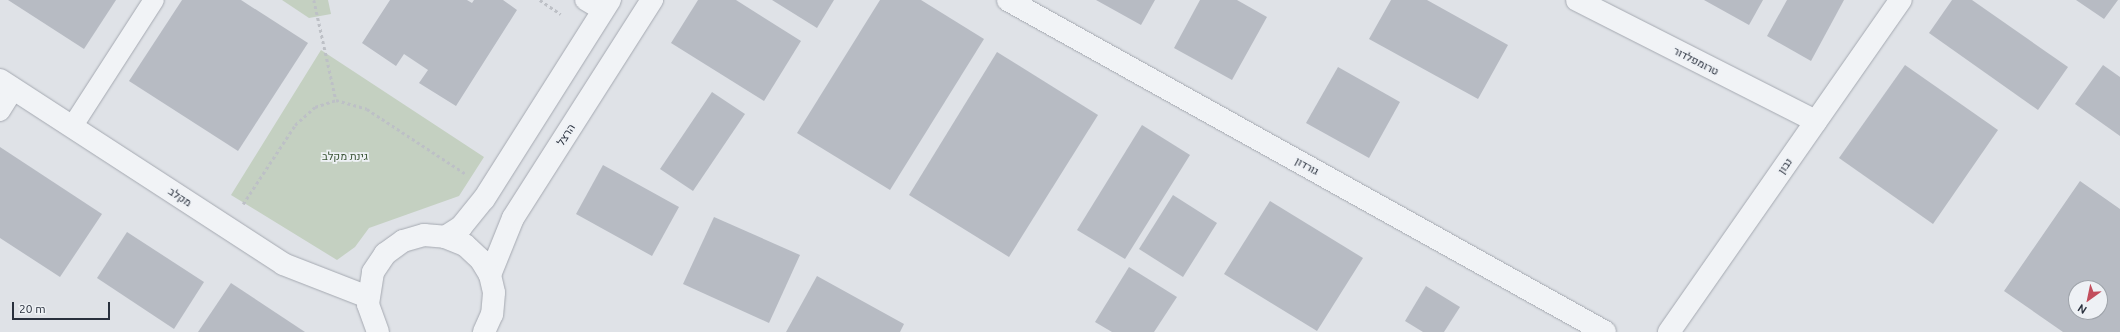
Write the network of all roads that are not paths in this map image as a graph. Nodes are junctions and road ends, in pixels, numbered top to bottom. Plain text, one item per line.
1 (154, 0) edge
2 (585, 0) edge
3 (652, 0) edge
4 (1008, 0) edge
5 (1577, 0) edge
6 (1901, 0) edge
7 (607, 6) edge
8 (7, 84) edge
9 (0, 111) edge
10 (1816, 121) junction
11 (72, 127) junction
12 (445, 237) junction
13 (490, 275) junction
14 (368, 298) junction
15 (378, 332) edge
16 (484, 332) edge
17 (1606, 332) edge
18 (1669, 332) edge

1 - 11 lane
2 - 7 lane
3 - 13 street, הרצל
4 - 17 street, גורדון
5 - 10 street, טרומפלדור
6 - 10 street, נבון
7 - 12 street
8 - 9 lane
8 - 11 street, מקלב
10 - 18 street, נבון
11 - 14 street, מקלב
12 - 13 street
12 - 14 street
13 - 16 street
14 - 15 street

